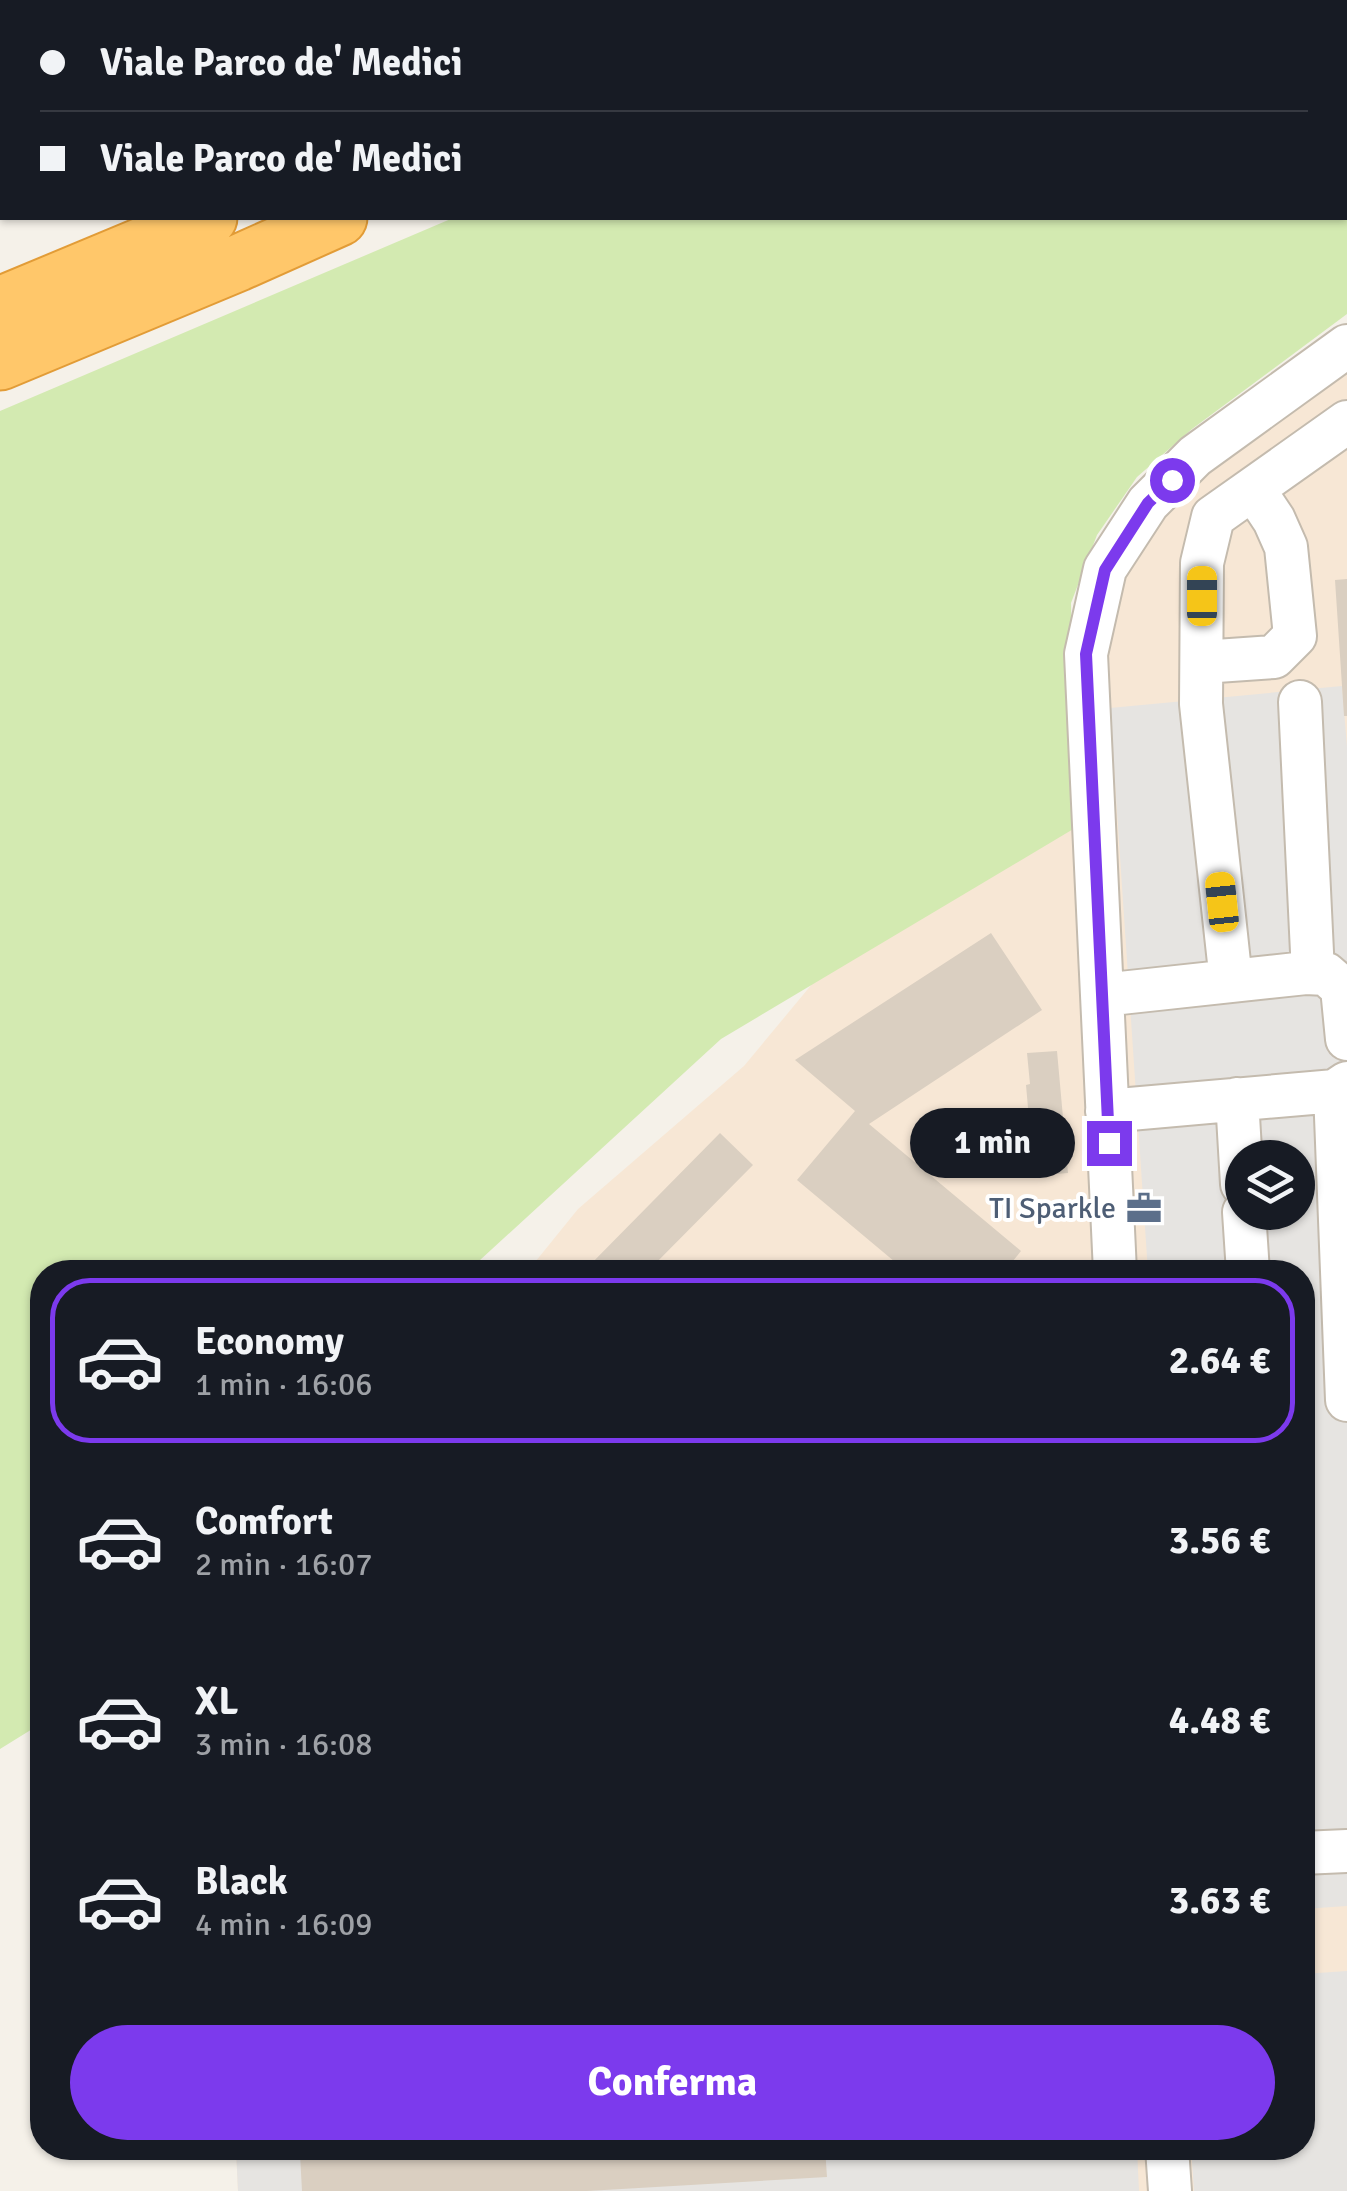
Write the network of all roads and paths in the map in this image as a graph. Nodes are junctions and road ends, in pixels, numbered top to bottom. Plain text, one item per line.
1 (204, 220) edge
2 (335, 220) edge
3 (0, 305) edge
4 (1347, 346) edge
5 (0, 362) edge
6 (1347, 422) edge
7 (1254, 490) junction
8 (1202, 662) junction
9 (1300, 702) dead end
10 (1313, 973) junction
11 (1231, 981) junction
12 (1102, 994) junction
13 (1347, 1039) edge
14 (1341, 1087) edge
15 (1238, 1100) junction
16 (1107, 1111) junction
17 (1240, 1140) edge
18 (1245, 1230) edge
19 (1113, 1260) edge
20 (1247, 1260) edge
21 (1347, 1400) edge
22 (1347, 1851) edge
23 (1315, 1852) edge
24 (1168, 2160) edge
25 (1170, 2191) edge

1 - 3 highway
2 - 5 highway
4 - 12 street
6 - 7 street
7 - 8 street
7 - 8 street
8 - 11 street
9 - 10 street
10 - 11 street
10 - 13 street
11 - 12 street
12 - 16 street
14 - 15 street
14 - 21 street
15 - 16 street
15 - 17 street
16 - 19 street
18 - 20 street
22 - 23 street
24 - 25 street

